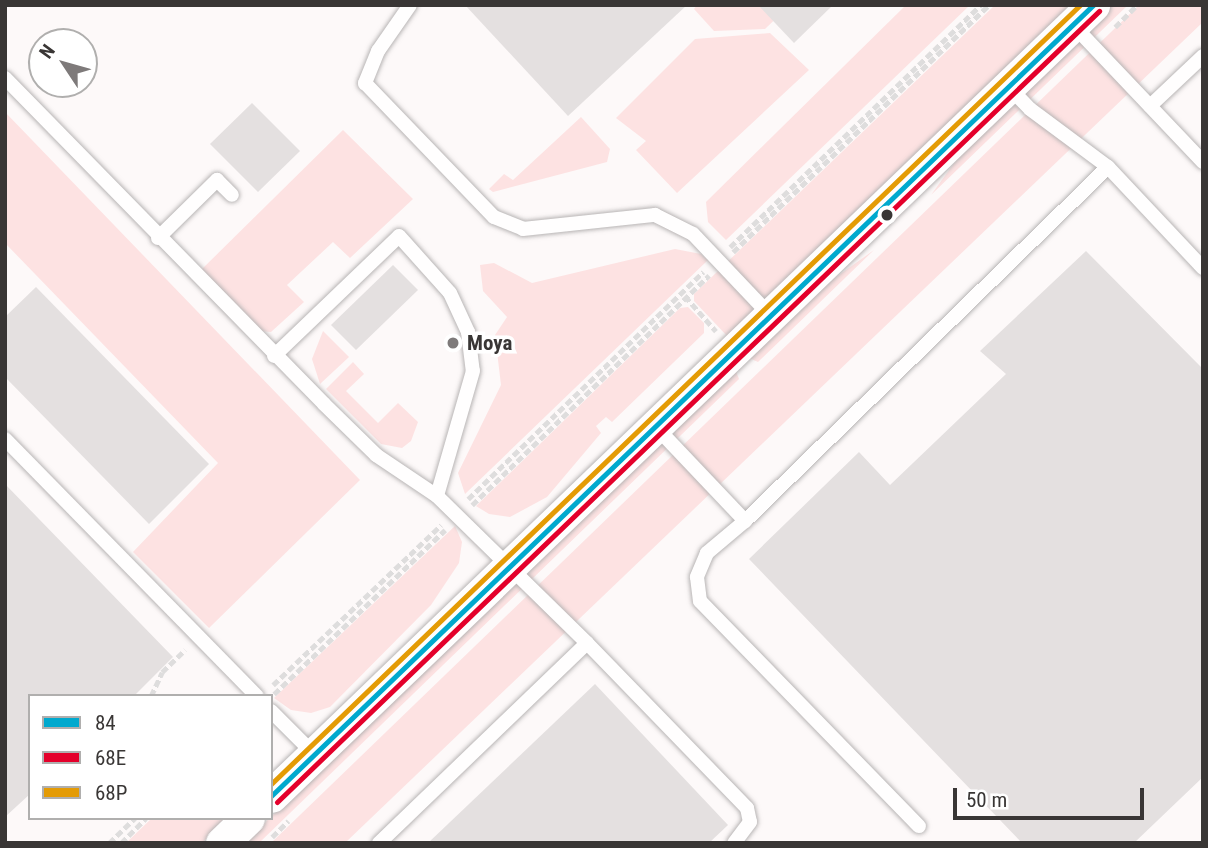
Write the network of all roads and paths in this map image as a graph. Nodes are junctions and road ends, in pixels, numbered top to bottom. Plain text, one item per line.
1 (410, 5) edge
2 (981, 5) edge
3 (989, 5) edge
4 (1083, 15) edge
5 (1203, 56) edge
6 (5, 78) edge
7 (1009, 87) junction
8 (1150, 106) junction
9 (1203, 162) edge
10 (1108, 167) junction
11 (232, 195) dead end
12 (158, 238) junction
13 (719, 261) junction
14 (1203, 268) edge
15 (770, 315) junction
16 (275, 356) junction
17 (655, 426) junction
18 (5, 439) edge
19 (437, 496) junction
20 (456, 515) junction
21 (745, 520) junction
22 (510, 567) junction
23 (199, 637) junction
24 (587, 643) junction
25 (152, 694) edge
26 (257, 694) edge
27 (261, 694) edge
28 (273, 695) edge
29 (273, 712) edge
30 (315, 755) junction
31 (273, 794) edge
32 (133, 820) edge
33 (144, 820) edge
34 (246, 820) edge
35 (919, 826) dead end
36 (109, 843) edge
37 (121, 843) edge
38 (222, 843) edge
39 (379, 843) edge
40 (734, 843) edge

1 - 13 lane
2 - 13 path
3 - 13 path
4 - 7 street
4 - 8 lane
5 - 8 lane
6 - 12 lane
7 - 10 lane
7 - 15 street
8 - 9 lane
10 - 14 lane
10 - 21 lane
11 - 12 lane
12 - 16 lane
13 - 15 lane
13 - 20 path
15 - 17 street
16 - 19 lane
16 - 19 lane
17 - 21 lane
17 - 22 street
18 - 23 lane
19 - 20 lane
20 - 22 lane
20 - 27 path
20 - 28 path
21 - 35 lane
22 - 24 lane
22 - 30 street
23 - 25 path
23 - 26 lane
24 - 39 lane
24 - 40 lane
29 - 30 lane
30 - 31 street
32 - 36 path
33 - 37 path
34 - 38 street

